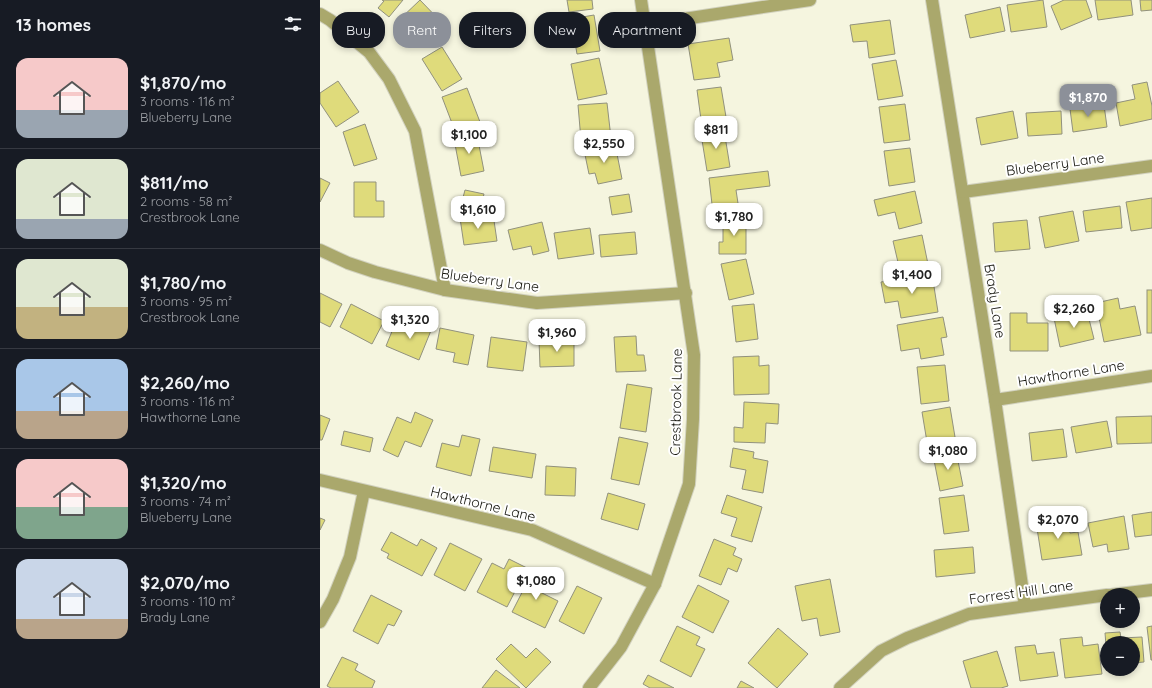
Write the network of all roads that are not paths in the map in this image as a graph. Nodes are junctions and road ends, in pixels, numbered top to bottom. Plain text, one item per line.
1 (641, 0) edge
2 (810, 0) edge
3 (932, 0) edge
4 (642, 12) edge
5 (320, 14) edge
6 (696, 17) edge
7 (648, 48) edge
8 (1152, 166) edge
9 (963, 192) junction
10 (320, 250) edge
11 (445, 290) junction
12 (686, 293) junction
13 (1152, 376) edge
14 (995, 400) junction
15 (320, 480) edge
16 (364, 491) junction
17 (655, 584) junction
18 (1152, 590) edge
19 (1140, 591) edge
20 (1100, 597) edge
21 (1025, 606) junction
22 (320, 622) edge
23 (589, 688) edge
24 (840, 688) edge

1 - 4 street, Crestbrook Lane
2 - 6 street
3 - 9 street, Brady Lane
5 - 11 street
7 - 12 street, Crestbrook Lane
8 - 9 street, Blueberry Lane
9 - 14 street, Brady Lane
10 - 11 street, Blueberry Lane
11 - 12 street, Blueberry Lane
12 - 17 street, Crestbrook Lane
13 - 14 street, Hawthorne Lane
14 - 21 street, Brady Lane
15 - 16 street, Hawthorne Lane
16 - 17 street, Hawthorne Lane
16 - 22 street
17 - 23 street, Crestbrook Lane
18 - 19 street
20 - 21 street, Forrest Hill Lane
21 - 24 street, Forrest Hill Lane

